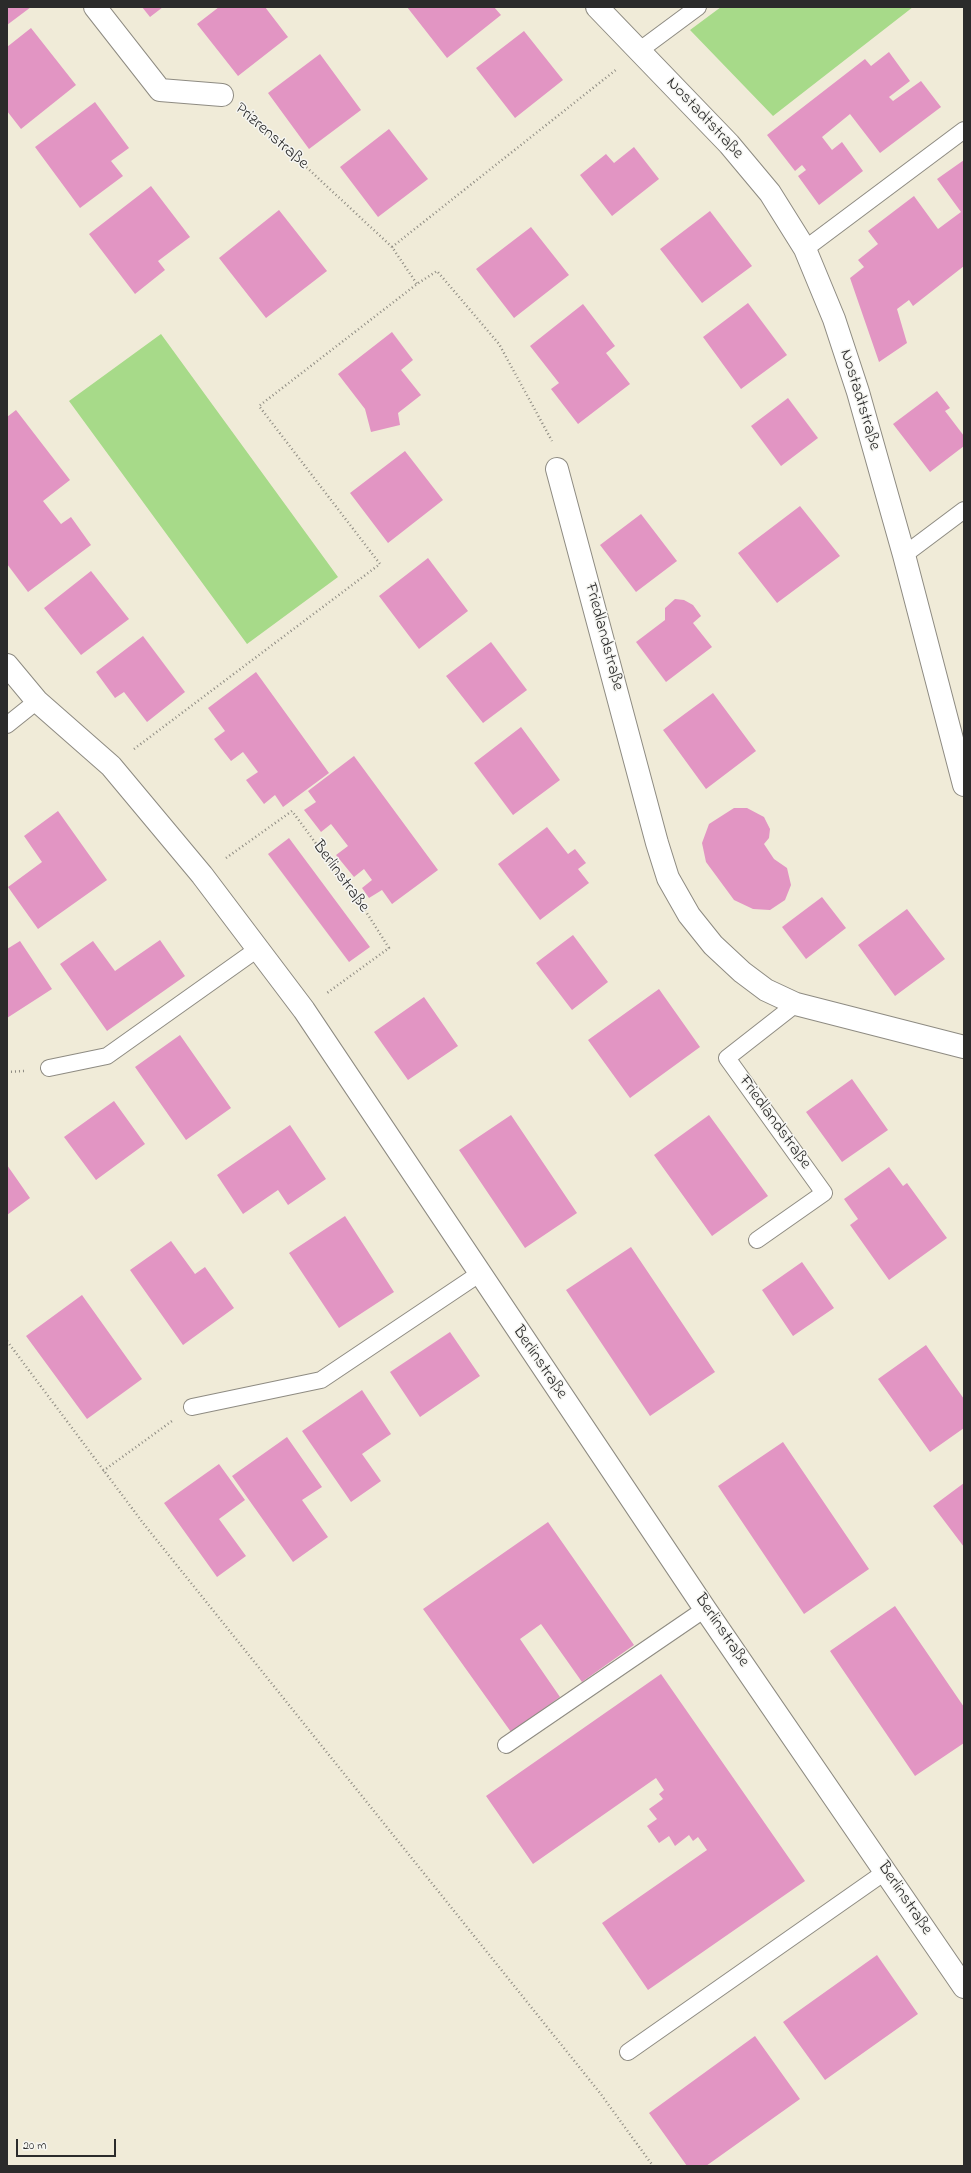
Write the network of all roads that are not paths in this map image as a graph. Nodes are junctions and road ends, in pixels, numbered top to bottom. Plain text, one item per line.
1 (95, 7) edge
2 (597, 7) edge
3 (698, 7) edge
4 (640, 50) junction
5 (222, 95) road end
6 (964, 130) edge
7 (805, 249) junction
8 (557, 469) road end
9 (964, 510) edge
10 (904, 555) junction
11 (7, 665) edge
12 (37, 701) junction
13 (7, 725) edge
14 (961, 759) edge
15 (964, 785) edge
16 (259, 948) junction
17 (796, 1004) junction
18 (964, 1047) edge
19 (49, 1068) dead end
20 (757, 1240) dead end
21 (479, 1274) junction
22 (192, 1407) road end
23 (705, 1608) junction
24 (506, 1745) dead end
25 (886, 1872) junction
26 (964, 1987) edge
27 (628, 2052) dead end

1 - 5 street, Prizrenstraße
2 - 4 street, Nostadtstraße
3 - 4 lane
4 - 7 street, Nostadtstraße
6 - 7 lane
7 - 10 street, Nostadtstraße
8 - 17 street, Friedlandstraße
9 - 10 lane
10 - 14 street, Nostadtstraße
11 - 12 street, Berlinstraße
12 - 13 lane
12 - 16 street, Berlinstraße
14 - 15 street, Nostadtstraße
16 - 19 lane
16 - 21 street, Berlinstraße
17 - 18 street, Friedlandstraße
17 - 20 lane, Friedlandstraße
21 - 22 lane
21 - 23 street, Berlinstraße
23 - 24 lane
23 - 25 street, Berlinstraße
25 - 26 street, Berlinstraße
25 - 27 lane

